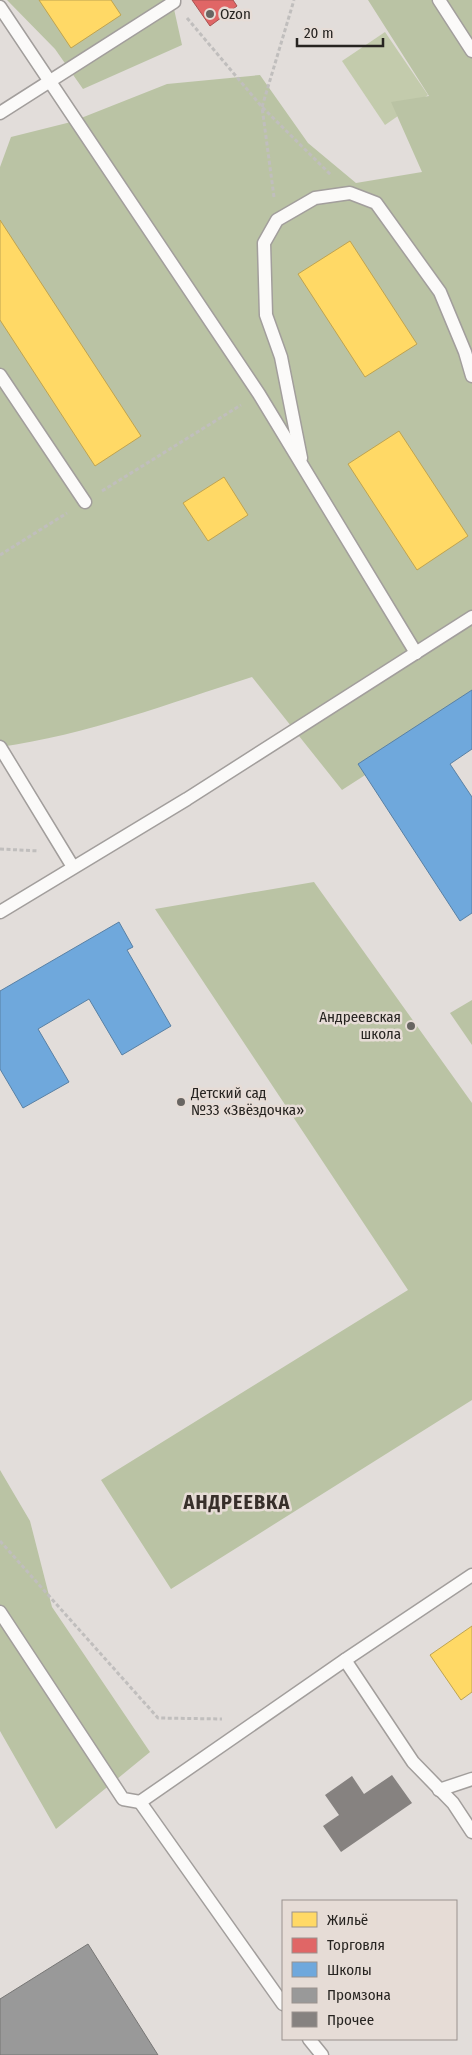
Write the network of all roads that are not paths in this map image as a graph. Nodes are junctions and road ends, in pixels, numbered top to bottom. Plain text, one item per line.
1 (439, 0) edge
2 (174, 1) edge
3 (0, 7) edge
4 (472, 51) edge
5 (50, 82) junction
6 (0, 113) edge
7 (0, 375) edge
8 (472, 376) edge
9 (303, 467) junction
10 (86, 502) road end
11 (472, 617) edge
12 (416, 653) junction
13 (0, 747) edge
14 (73, 868) junction
15 (0, 912) edge
16 (472, 1575) edge
17 (0, 1612) edge
18 (345, 1660) junction
19 (472, 1779) edge
20 (439, 1790) junction
21 (140, 1802) junction
22 (472, 1832) edge
23 (282, 2003) edge
24 (310, 2040) edge
25 (322, 2055) edge

1 - 4 lane
2 - 5 lane
3 - 5 lane
5 - 6 lane
5 - 9 lane
7 - 10 lane
8 - 9 lane
9 - 12 lane
11 - 12 lane
12 - 14 lane
13 - 14 lane
14 - 15 lane
16 - 18 lane
17 - 21 lane
18 - 20 lane
18 - 21 lane
19 - 20 lane
20 - 22 lane
21 - 23 lane
24 - 25 lane

